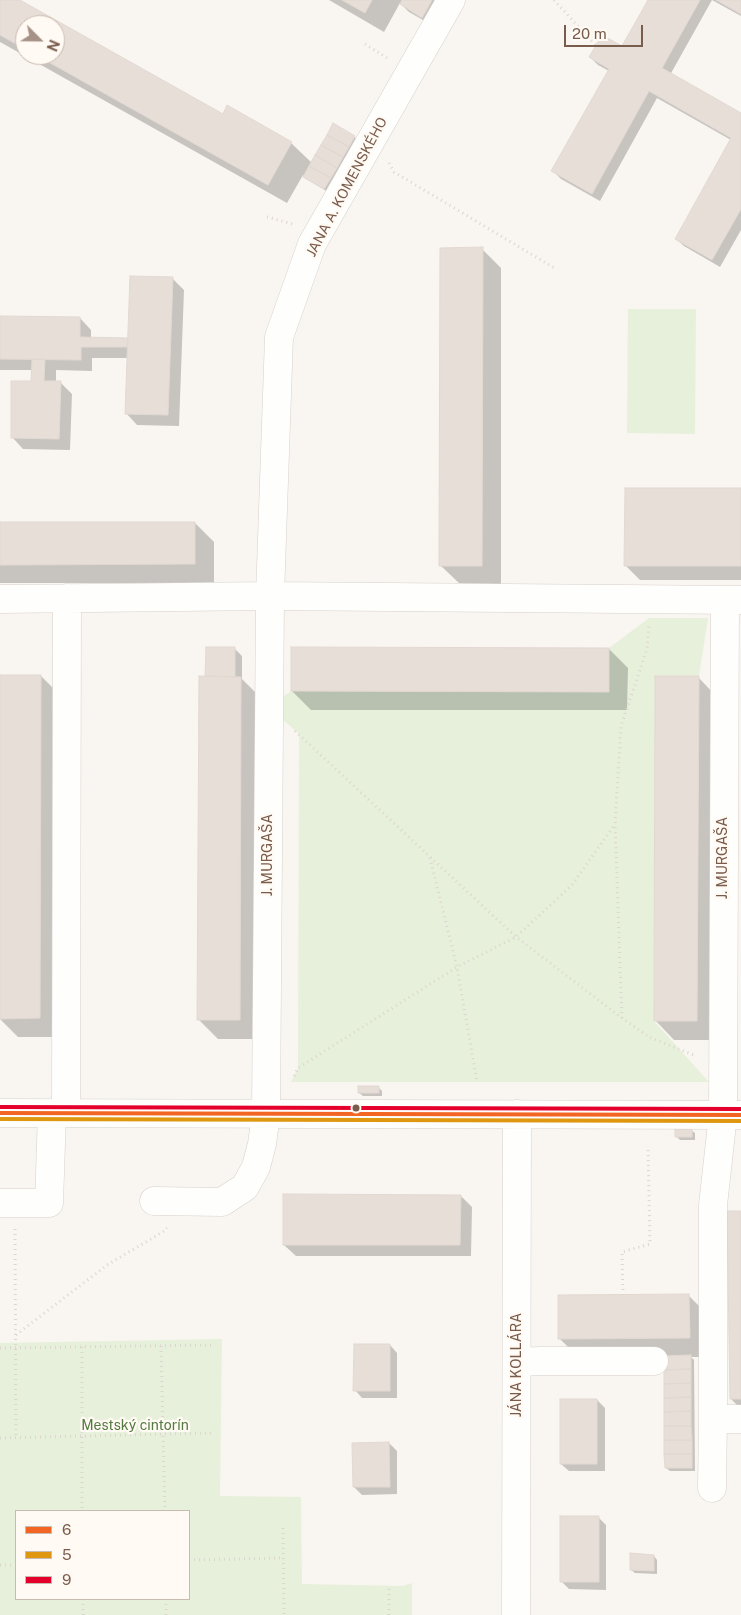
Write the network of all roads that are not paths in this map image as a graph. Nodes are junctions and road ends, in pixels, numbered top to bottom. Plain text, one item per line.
1 (451, 0) edge
2 (270, 596) junction
3 (67, 598) junction
4 (0, 599) edge
5 (733, 600) edge
6 (0, 1113) edge
7 (59, 1113) junction
8 (266, 1114) junction
9 (516, 1114) junction
10 (732, 1115) edge
11 (163, 1201) road end
12 (7, 1203) edge
13 (654, 1361) dead end
14 (517, 1362) junction
15 (741, 1419) edge
16 (713, 1420) junction
17 (712, 1488) dead end
18 (516, 1615) edge

1 - 2 street, JANA A. KOMENSKÉHO
2 - 3 street, J. MURGAŠA
2 - 5 street, J. MURGAŠA
2 - 8 street, J. MURGAŠA
3 - 4 street, J. MURGAŠA
3 - 7 street
5 - 10 street, J. MURGAŠA
6 - 7 street
7 - 8 street
7 - 12 street
8 - 9 street
8 - 11 street, J. MURGAŠA
9 - 10 street
9 - 14 street, JÁNA KOLLÁRA
10 - 16 street, J. MURGAŠA
13 - 14 street
14 - 18 street, JÁNA KOLLÁRA
15 - 16 street
16 - 17 street, J. MURGAŠA

